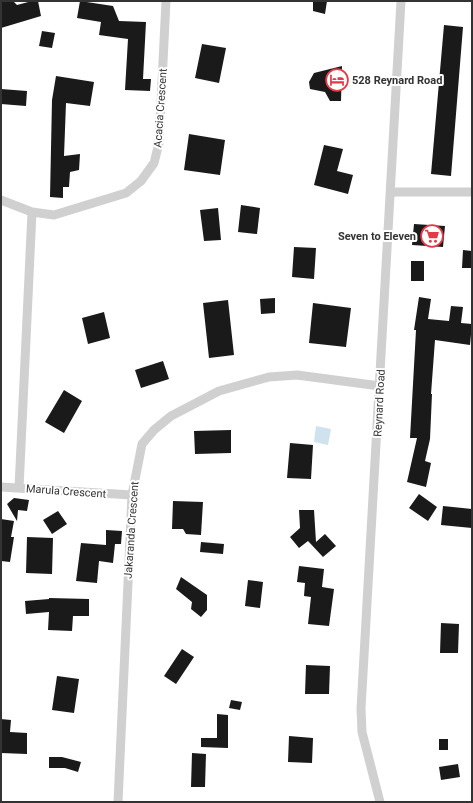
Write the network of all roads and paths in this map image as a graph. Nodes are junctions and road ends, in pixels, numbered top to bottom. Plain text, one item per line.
1 (166, 1) edge
2 (402, 1) edge
3 (391, 192) junction
4 (472, 192) edge
5 (1, 200) edge
6 (32, 212) junction
7 (380, 386) junction
8 (1, 487) edge
9 (19, 488) junction
10 (132, 495) junction
11 (118, 802) edge
12 (380, 802) edge

1 - 6 street, Acacia Crescent
2 - 3 street, Reynard Road
3 - 4 street
3 - 7 street, Reynard Road
5 - 6 street, Acacia Crescent
6 - 9 street
7 - 10 street, Jakaranda Crescent
7 - 12 street, Reynard Road
8 - 9 street, Marula Crescent
9 - 10 street, Marula Crescent
10 - 11 street, Jakaranda Crescent

